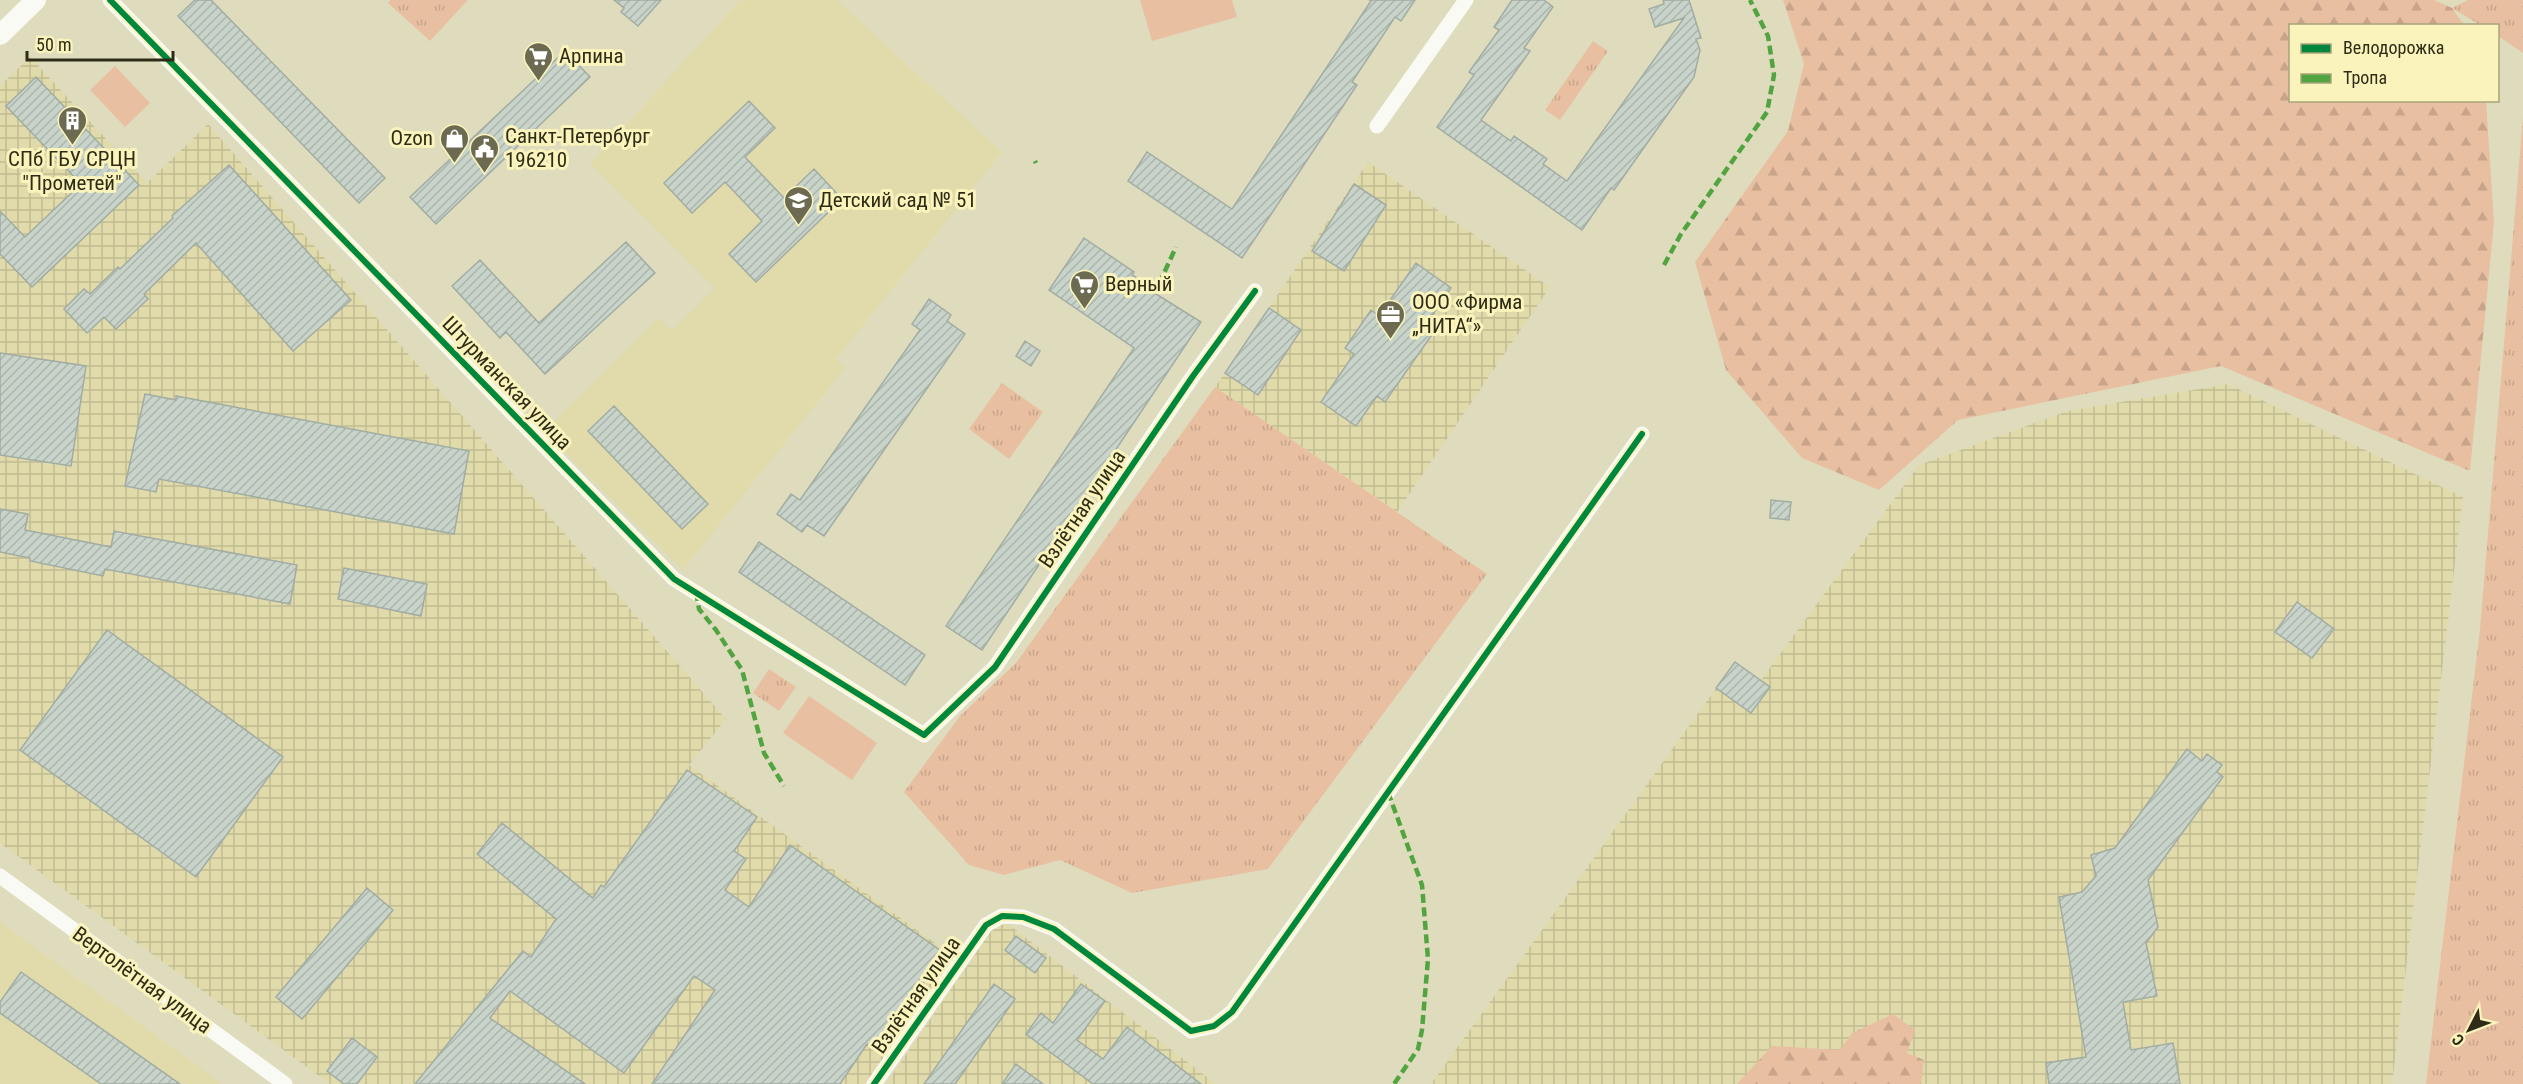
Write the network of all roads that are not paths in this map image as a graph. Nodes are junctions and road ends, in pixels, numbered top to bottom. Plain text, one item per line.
1 (36, 0) edge
2 (110, 0) edge
3 (1466, 0) edge
4 (0, 35) edge
5 (1377, 126) dead end
6 (1255, 291) dead end
7 (1642, 434) dead end
8 (924, 735) joint
9 (0, 876) edge
10 (285, 1084) edge
11 (874, 1084) edge

1 - 4 street
2 - 8 street, Штурманская улица
3 - 5 street
6 - 8 street, Взлётная улица
7 - 11 street, Взлётная улица
9 - 10 street, Вертолётная улица

